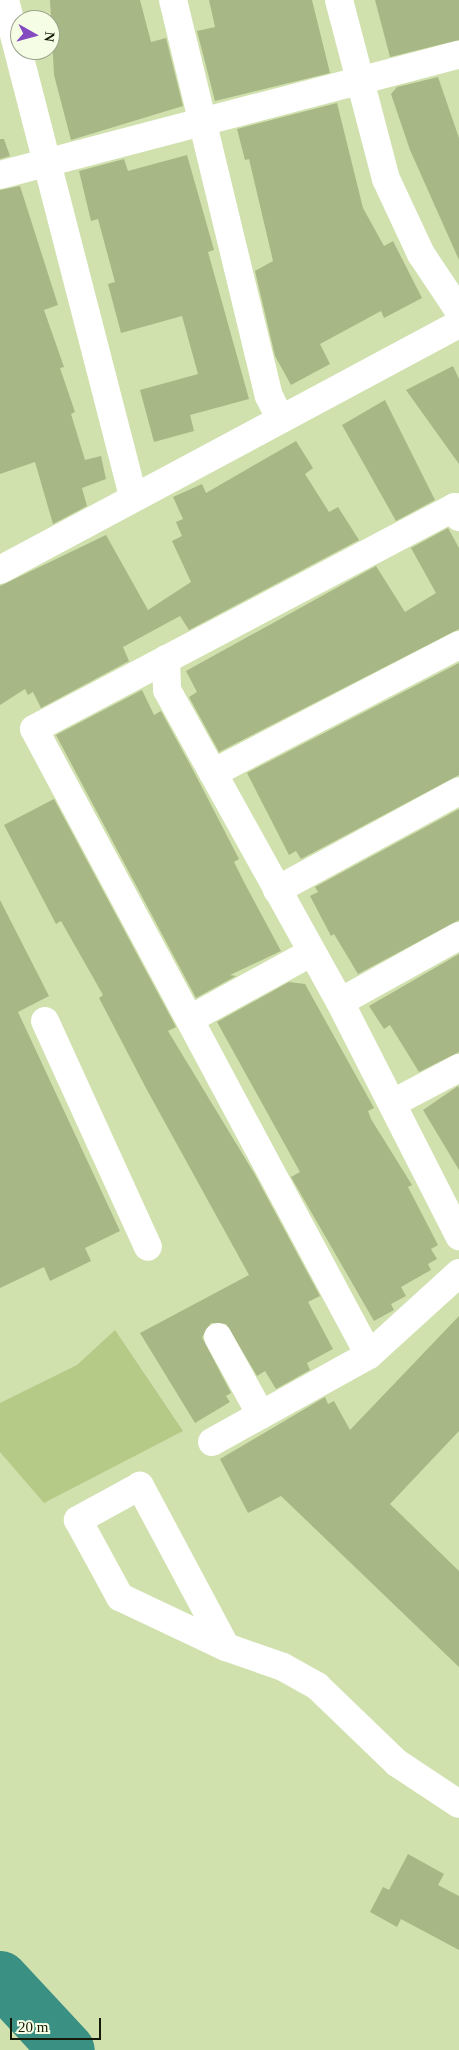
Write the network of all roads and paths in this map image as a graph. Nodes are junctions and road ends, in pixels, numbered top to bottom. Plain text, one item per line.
1 (5, 0) edge
2 (173, 0) edge
3 (339, 0) edge
4 (459, 55) edge
5 (358, 83) junction
6 (202, 121) junction
7 (47, 163) junction
8 (0, 175) edge
9 (459, 311) edge
10 (459, 324) edge
11 (280, 419) junction
12 (134, 496) junction
13 (459, 517) edge
14 (0, 570) edge
15 (459, 645) edge
16 (166, 659) junction
17 (214, 773) junction
18 (459, 791) edge
19 (277, 890) junction
20 (459, 936) edge
21 (310, 953) junction
22 (340, 1002) junction
23 (192, 1018) junction
24 (45, 1020) dead end
25 (459, 1068) edge
26 (393, 1104) junction
27 (456, 1220) edge
28 (148, 1247) dead end
29 (459, 1272) edge
30 (218, 1337) dead end
31 (369, 1356) junction
32 (261, 1415) junction
33 (212, 1442) dead end
34 (226, 1647) junction
35 (459, 1804) edge

1 - 7 street
2 - 6 street
3 - 5 street
4 - 5 street
5 - 6 street
5 - 9 street
6 - 7 street
6 - 11 street
7 - 8 street
7 - 12 street
10 - 11 street
11 - 12 street
12 - 14 street
13 - 16 street
15 - 17 street
16 - 17 street
16 - 23 street
17 - 19 street
18 - 19 street
19 - 21 street
20 - 22 street
21 - 22 street
21 - 23 street
22 - 26 street
23 - 31 street
24 - 28 street
25 - 26 street
26 - 27 street
29 - 31 street
30 - 32 street
31 - 32 street
32 - 33 street
34 - 34 street
34 - 35 street

